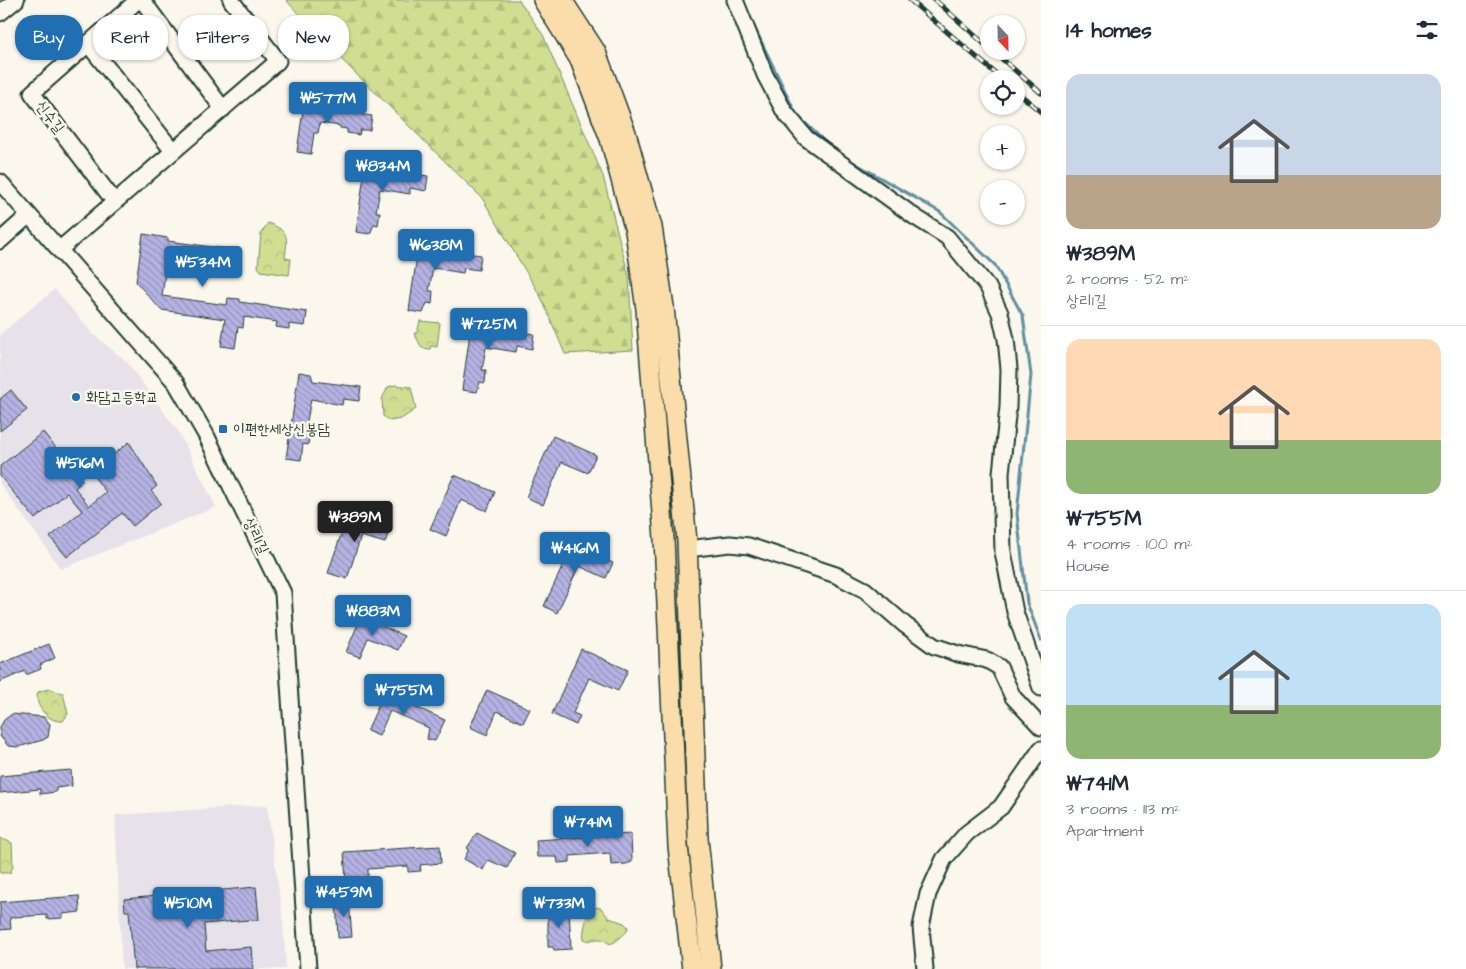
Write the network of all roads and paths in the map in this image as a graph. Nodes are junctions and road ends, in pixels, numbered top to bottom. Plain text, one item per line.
1 (16, 0) edge
2 (138, 0) edge
3 (142, 0) edge
4 (231, 0) edge
5 (543, 0) edge
6 (562, 0) edge
7 (734, 0) edge
8 (0, 13) edge
9 (89, 45) junction
10 (223, 109) junction
11 (173, 150) junction
12 (0, 182) edge
13 (114, 201) junction
14 (29, 215) junction
15 (0, 241) edge
16 (59, 250) junction
17 (687, 549) junction
18 (1041, 688) edge
19 (1041, 727) edge
20 (1041, 749) edge
21 (308, 969) edge
22 (692, 969) edge
23 (711, 969) edge
24 (926, 969) edge

1 - 8 street
2 - 9 street, 신수길
3 - 10 street
4 - 10 street
5 - 22 main road
6 - 17 main road
7 - 18 street
9 - 11 street
9 - 13 street, 신수길
10 - 11 street
11 - 13 street
12 - 14 street, 상리1길
13 - 16 street
14 - 15 street
14 - 16 street, 상리1길
16 - 21 street, 상리1길
17 - 19 street
17 - 23 main road
20 - 24 street

